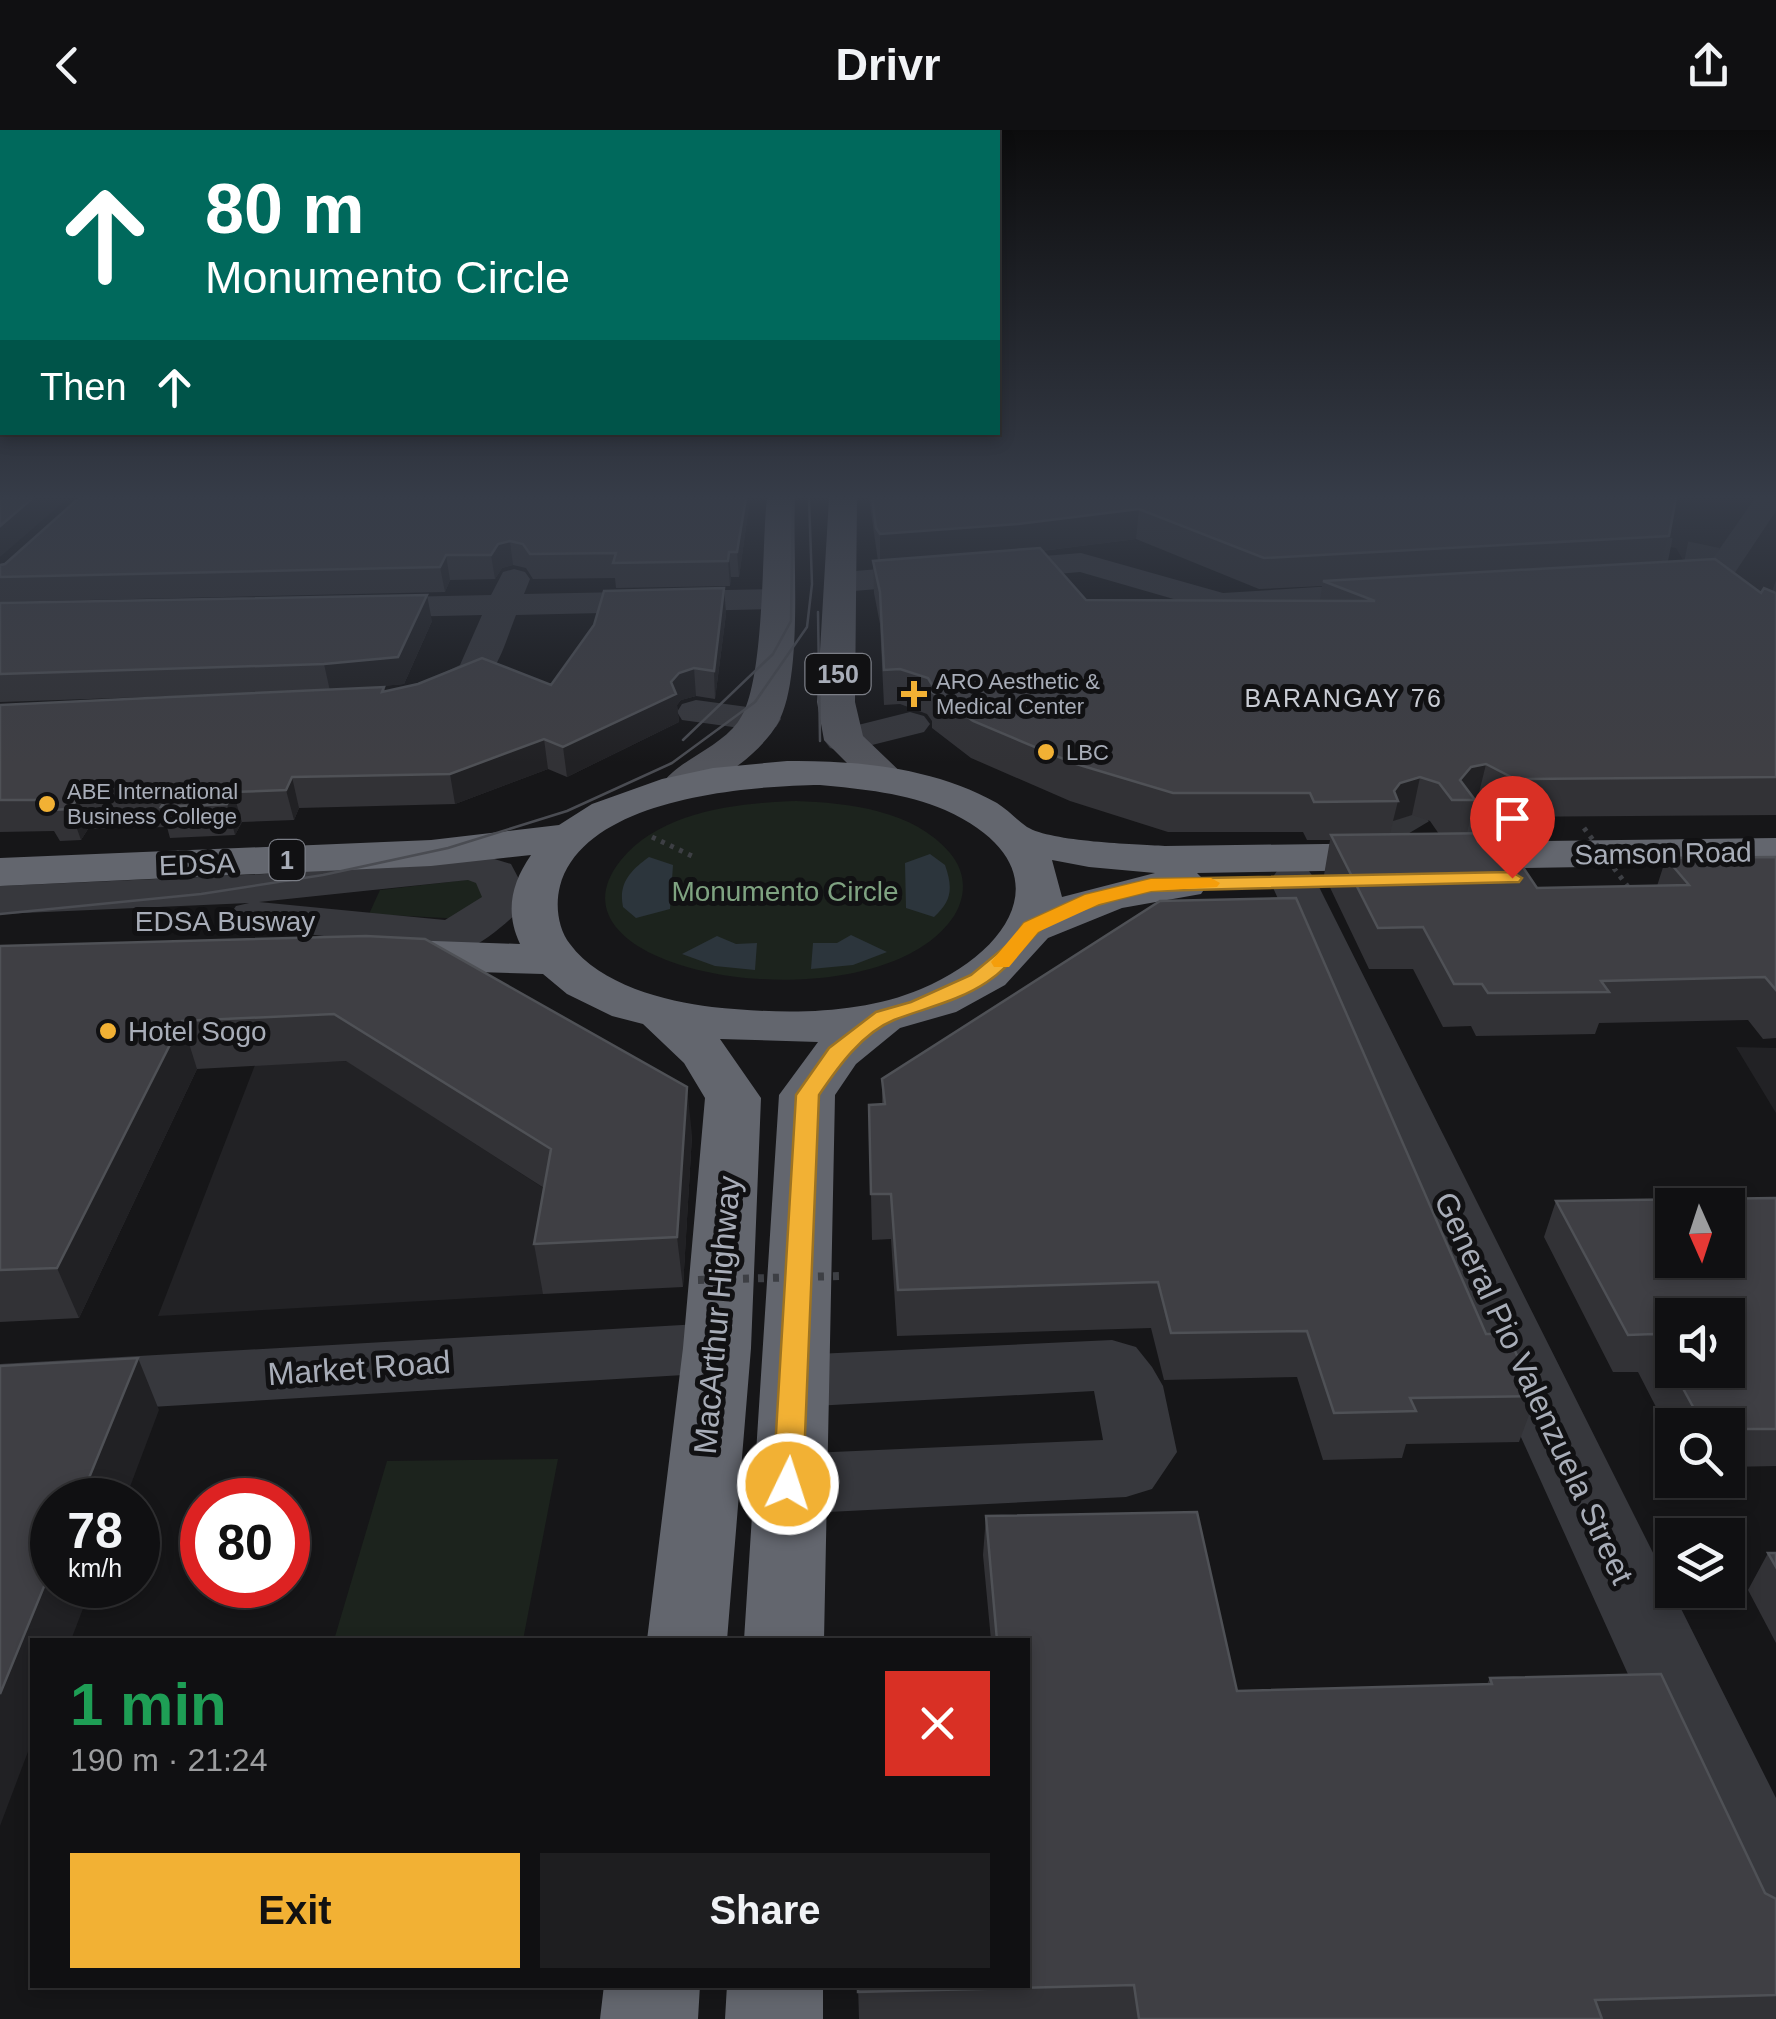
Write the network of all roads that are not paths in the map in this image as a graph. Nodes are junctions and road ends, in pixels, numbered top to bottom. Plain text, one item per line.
1 (732, 586) edge
2 (776, 586) edge
3 (842, 586) edge
4 (1164, 586) edge
5 (1738, 586) tunnel mouth
6 (1421, 591) edge
7 (510, 592) junction
8 (332, 608) edge
9 (1776, 617) edge
10 (393, 703) edge
11 (696, 712) dead end
12 (762, 719) junction
13 (910, 724) dead end
14 (844, 740) junction
15 (889, 780) junction
16 (682, 786) junction
17 (1478, 818) edge
18 (573, 837) junction
19 (1013, 838) junction
20 (1776, 852) edge
21 (1505, 856) junction
22 (452, 860) junction
23 (0, 872) edge
24 (1776, 873) edge
25 (1293, 881) junction
26 (0, 900) edge
27 (0, 926) edge
28 (1031, 928) junction
29 (435, 945) junction
30 (224, 954) edge
31 (556, 960) junction
32 (664, 1016) junction
33 (883, 1016) junction
34 (717, 1348) junction
35 (795, 1381) junction
36 (0, 1390) edge
37 (788, 1484) junction
38 (687, 1638) edge
39 (784, 1638) edge
40 (1776, 1896) edge
41 (652, 1988) edge
42 (775, 1988) edge
43 (648, 2019) edge
44 (774, 2019) edge

1 - 7 street
2 - 12 main road, 150
3 - 14 main road, 150
4 - 6 street
5 - 9 street
7 - 8 street
7 - 10 street
11 - 12 street
12 - 16 main road
13 - 14 street
14 - 15 main road
15 - 16 highway, 1
15 - 19 highway, 1
16 - 18 highway, 1
17 - 21 street
18 - 22 highway, EDSA / 1
18 - 31 highway, 1
19 - 21 highway, Samson Road
19 - 28 highway, 1
20 - 21 highway, Samson Road
22 - 23 highway, EDSA / 1
22 - 26 street, EDSA Busway
22 - 29 street
24 - 25 highway, Samson Road
25 - 28 highway, Samson Road
25 - 40 street, General Pio Valenzuela Street
27 - 29 street, EDSA Busway
28 - 33 highway, 1
29 - 30 highway
29 - 31 highway
31 - 32 highway, 1
32 - 33 highway, 1
32 - 34 highway, MacArthur Highway / 1
33 - 35 highway, 1
34 - 36 street, Market Road
34 - 38 highway, MacArthur Highway / 1
35 - 37 highway, 1
35 - 37 street
37 - 39 highway, 1
41 - 43 highway
42 - 44 highway

